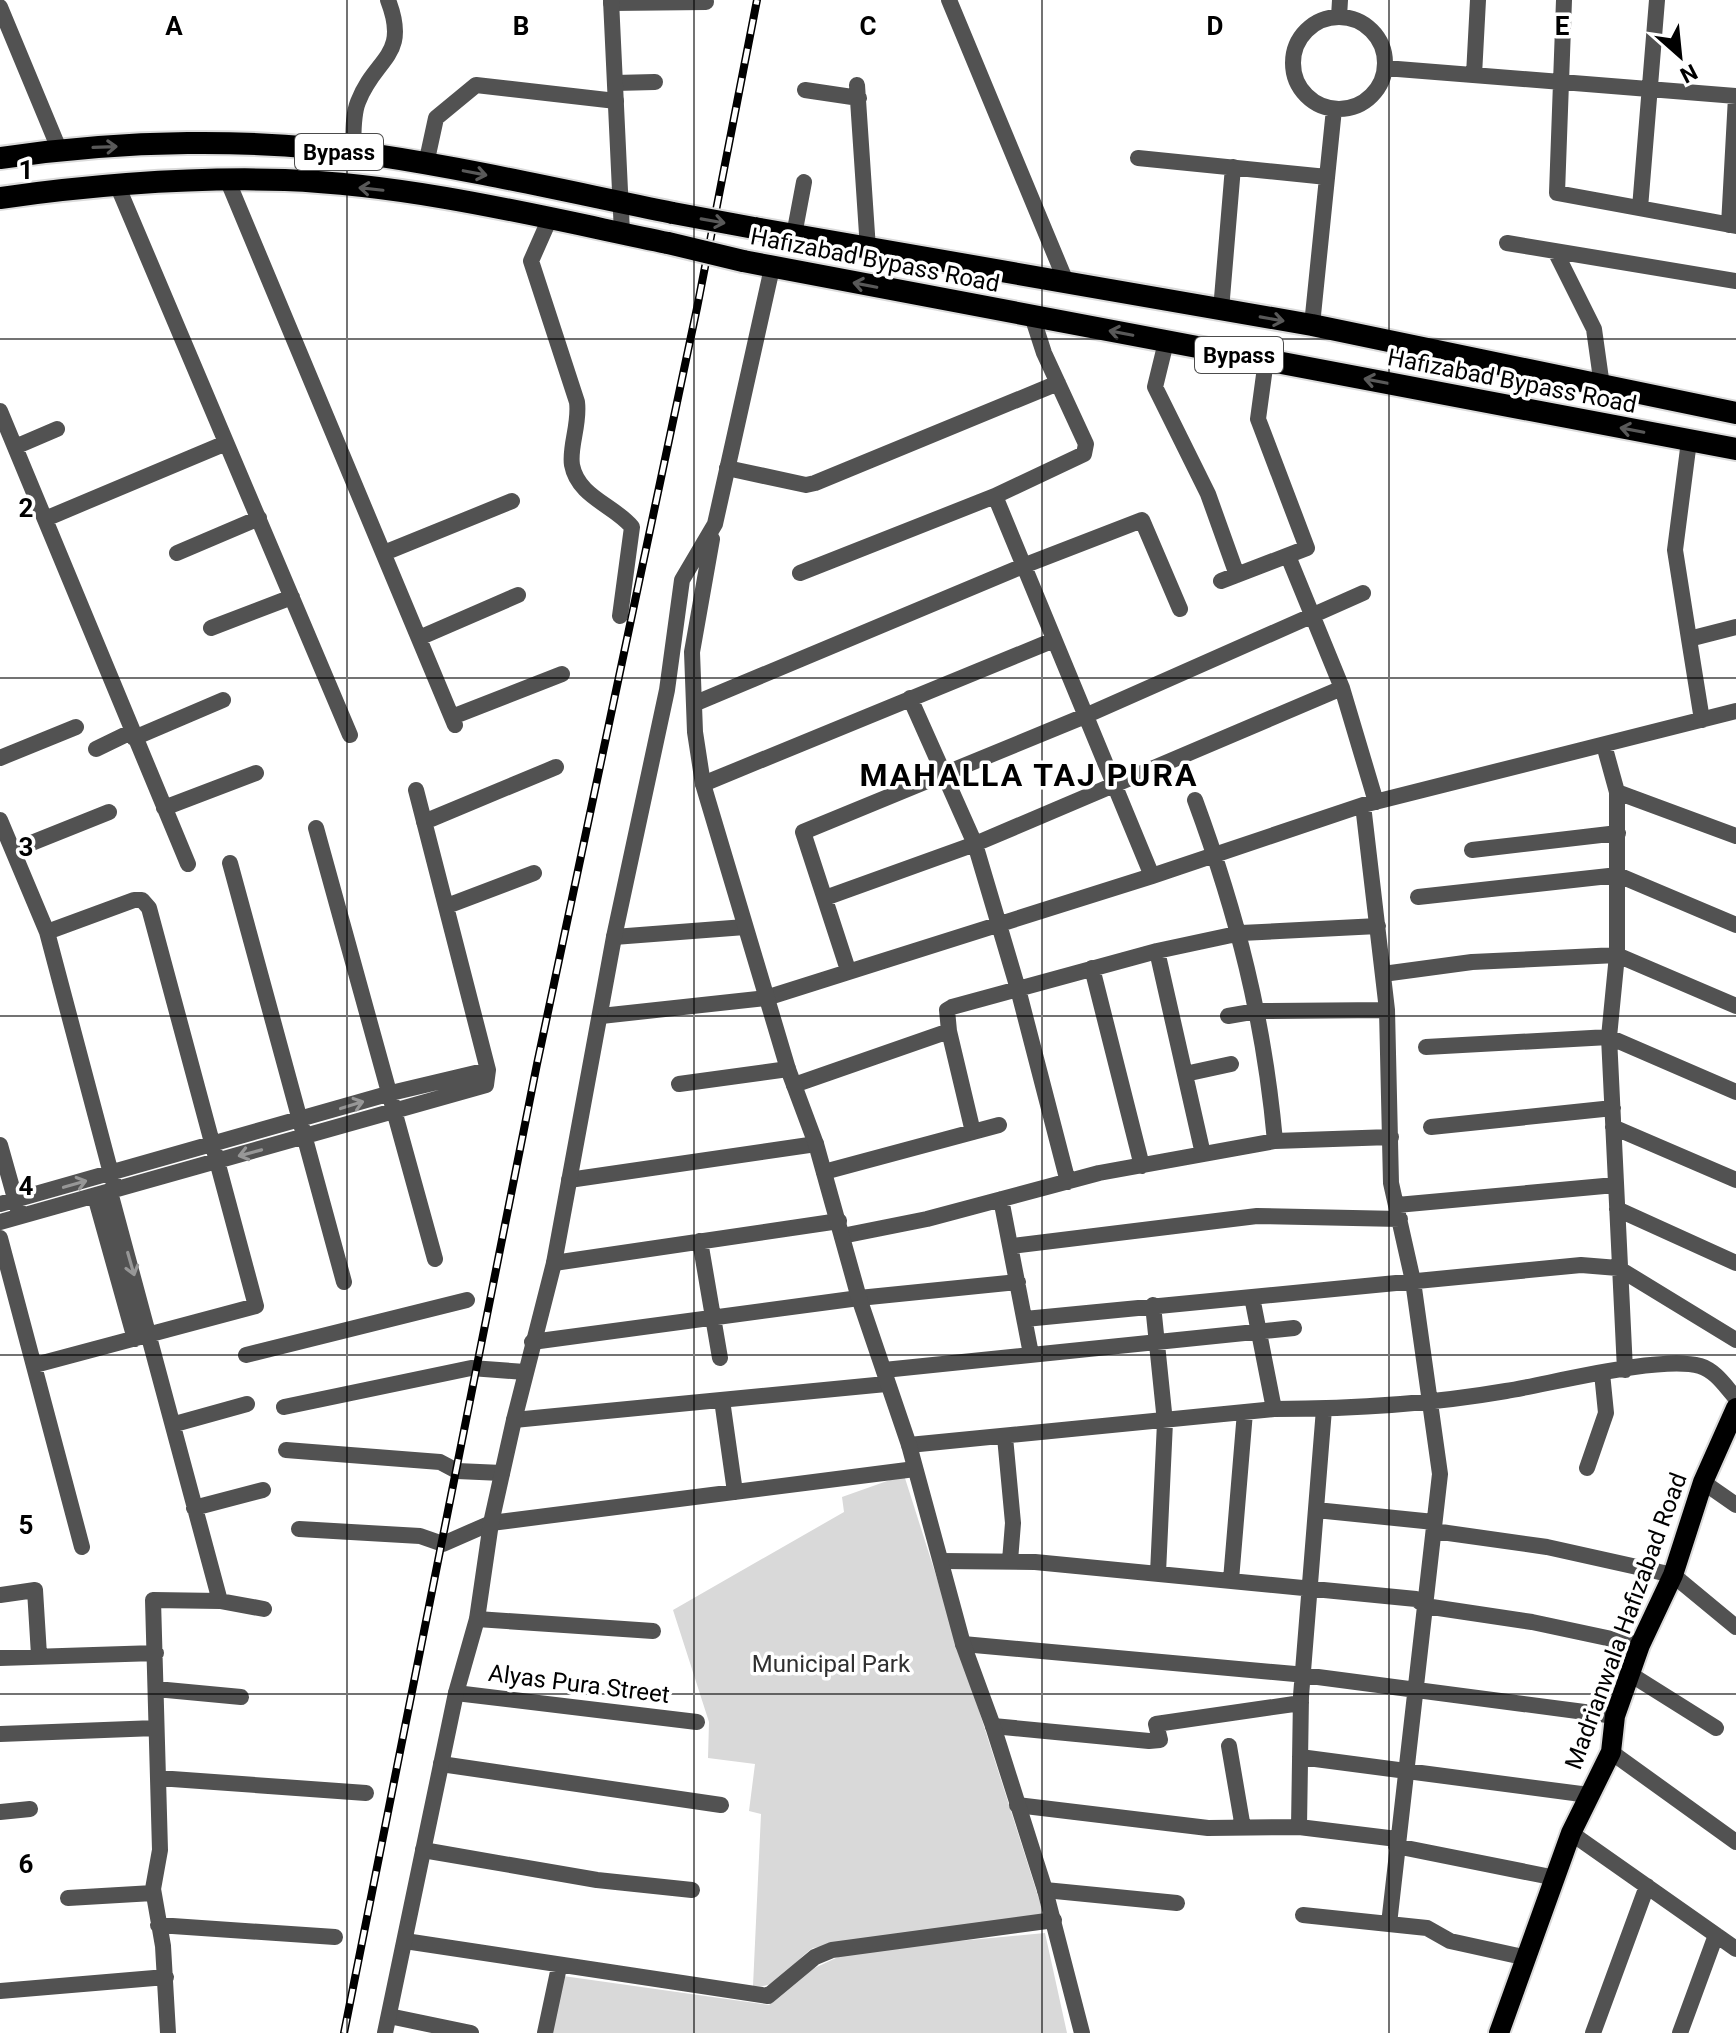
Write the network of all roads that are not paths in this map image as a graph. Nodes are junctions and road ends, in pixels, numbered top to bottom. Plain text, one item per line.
1 (388, 0) edge
2 (949, 0) edge
3 (1340, 0) edge
4 (1478, 0) edge
5 (1564, 0) edge
6 (1657, 0) edge
7 (611, 2) edge
8 (706, 2) edge
9 (0, 7) edge
10 (1339, 17) junction
11 (1385, 68) junction
12 (1474, 75) junction
13 (1558, 81) junction
14 (655, 82) dead end
15 (615, 83) junction
16 (1650, 89) junction
17 (805, 90) dead end
18 (1736, 96) edge
19 (616, 101) junction
20 (1334, 109) junction
21 (59, 149) junction
22 (353, 153) junction
23 (0, 158) edge
24 (1138, 158) dead end
25 (426, 164) junction
26 (1233, 167) junction
27 (1327, 177) junction
28 (227, 179) junction
29 (804, 182) dead end
30 (118, 187) junction
31 (0, 198) edge
32 (620, 202) junction
33 (1640, 208) junction
34 (550, 218) junction
35 (1733, 226) edge
36 (622, 233) junction
37 (794, 235) junction
38 (1507, 243) dead end
39 (868, 249) junction
40 (1555, 251) junction
41 (772, 268) junction
42 (1736, 281) edge
43 (1067, 284) junction
44 (1221, 310) junction
45 (1032, 316) junction
46 (1312, 325) junction
47 (1166, 342) junction
48 (1266, 360) junction
49 (1058, 383) junction
50 (1602, 386) junction
51 (0, 411) edge
52 (1736, 413) edge
53 (57, 429) dead end
54 (1689, 441) junction
55 (226, 443) junction
56 (15, 447) junction
57 (1736, 449) edge
58 (727, 468) junction
59 (995, 496) junction
60 (512, 501) dead end
61 (259, 518) junction
62 (45, 519) junction
63 (715, 524) junction
64 (177, 553) dead end
65 (384, 553) junction
66 (1288, 556) junction
67 (1023, 566) junction
68 (800, 573) dead end
69 (1363, 593) dead end
70 (518, 595) dead end
71 (292, 597) junction
72 (1180, 609) dead end
73 (620, 616) dead end
74 (1313, 616) junction
75 (1736, 627) edge
76 (211, 628) dead end
77 (419, 638) junction
78 (1689, 639) junction
79 (1054, 640) junction
80 (562, 674) dead end
81 (1342, 688) junction
82 (910, 698) junction
83 (223, 700) dead end
84 (696, 703) junction
85 (1736, 711) edge
86 (1085, 716) junction
87 (1702, 720) junction
88 (76, 727) dead end
89 (133, 735) junction
90 (350, 735) dead end
91 (1604, 745) junction
92 (96, 749) dead end
93 (0, 758) edge
94 (556, 767) dead end
95 (256, 773) dead end
96 (946, 774) junction
97 (703, 784) junction
98 (1114, 784) junction
99 (416, 790) dead end
100 (1617, 792) junction
101 (1195, 800) dead end
102 (1370, 804) junction
103 (164, 808) junction
104 (109, 812) dead end
105 (0, 820) edge
106 (424, 822) junction
107 (316, 828) dead end
108 (1618, 833) junction
109 (1736, 836) edge
110 (975, 844) junction
111 (14, 850) junction
112 (1472, 850) dead end
113 (1215, 855) junction
114 (230, 863) dead end
115 (188, 864) dead end
116 (534, 873) dead end
117 (1618, 875) junction
118 (1152, 876) junction
119 (1418, 897) dead end
120 (825, 898) junction
121 (447, 906) junction
122 (1000, 923) junction
123 (1736, 925) edge
124 (1378, 926) junction
125 (745, 927) junction
126 (47, 932) junction
127 (1241, 933) junction
128 (614, 937) junction
129 (1157, 951) junction
130 (1617, 955) junction
131 (1092, 968) junction
132 (848, 970) junction
133 (1383, 974) junction
134 (1018, 989) junction
135 (766, 998) junction
136 (1736, 1006) edge
137 (1387, 1010) junction
138 (1257, 1011) junction
139 (601, 1016) junction
140 (1228, 1016) dead end
141 (949, 1031) junction
142 (1609, 1037) junction
143 (1426, 1047) dead end
144 (1231, 1064) dead end
145 (1185, 1074) junction
146 (791, 1077) junction
147 (487, 1078) junction
148 (679, 1084) dead end
149 (1736, 1092) edge
150 (391, 1093) junction
151 (1613, 1108) junction
152 (396, 1113) junction
153 (302, 1120) junction
154 (999, 1125) dead end
155 (1431, 1127) dead end
156 (1613, 1127) junction
157 (973, 1132) junction
158 (1391, 1137) junction
159 (307, 1138) junction
160 (1275, 1141) junction
161 (816, 1144) junction
162 (0, 1145) edge
163 (211, 1145) junction
164 (1203, 1154) junction
165 (216, 1162) junction
166 (1142, 1166) junction
167 (824, 1172) junction
168 (112, 1173) junction
169 (569, 1180) junction
170 (1736, 1180) edge
171 (1068, 1182) junction
172 (1615, 1185) junction
173 (107, 1193) junction
174 (1001, 1199) junction
175 (12, 1207) edge
176 (1617, 1209) junction
177 (1398, 1212) junction
178 (0, 1222) edge
179 (840, 1228) junction
180 (0, 1238) edge
181 (700, 1241) junction
182 (1012, 1246) junction
183 (435, 1259) dead end
184 (554, 1263) junction
185 (1736, 1263) edge
186 (1618, 1268) junction
187 (1413, 1281) junction
188 (344, 1282) dead end
189 (1018, 1282) junction
190 (1252, 1297) junction
191 (859, 1298) junction
192 (467, 1300) dead end
193 (1153, 1305) junction
194 (713, 1317) junction
195 (1025, 1319) junction
196 (1294, 1328) dead end
197 (1259, 1332) junction
198 (143, 1338) junction
199 (1736, 1340) edge
200 (532, 1342) junction
201 (1157, 1342) junction
202 (1031, 1354) junction
203 (246, 1355) dead end
204 (720, 1358) dead end
205 (35, 1365) junction
206 (1625, 1370) junction
207 (525, 1372) junction
208 (1602, 1373) junction
209 (885, 1377) junction
210 (1736, 1398) edge
211 (1428, 1399) junction
212 (722, 1400) junction
213 (247, 1404) dead end
214 (284, 1407) dead end
215 (1736, 1408) edge
216 (1274, 1409) junction
217 (1324, 1409) junction
218 (1245, 1412) junction
219 (514, 1420) junction
220 (1165, 1422) junction
221 (175, 1424) junction
222 (1005, 1437) junction
223 (909, 1445) junction
224 (286, 1450) dead end
225 (1587, 1468) dead end
226 (915, 1469) junction
227 (502, 1473) junction
228 (1703, 1482) junction
229 (263, 1490) dead end
230 (735, 1492) junction
231 (1736, 1505) edge
232 (194, 1508) junction
233 (1316, 1510) junction
234 (491, 1523) junction
235 (1434, 1526) junction
236 (299, 1529) dead end
237 (82, 1547) dead end
238 (942, 1561) junction
239 (1010, 1561) junction
240 (1158, 1573) junction
241 (1673, 1575) junction
242 (1231, 1580) junction
243 (1310, 1589) junction
244 (0, 1595) edge
245 (220, 1601) junction
246 (1425, 1606) junction
247 (264, 1609) dead end
248 (477, 1619) junction
249 (1736, 1627) edge
250 (653, 1631) dead end
251 (963, 1644) junction
252 (1640, 1645) junction
253 (156, 1653) junction
254 (39, 1655) junction
255 (0, 1658) edge
256 (1630, 1674) junction
257 (1306, 1676) junction
258 (156, 1689) junction
259 (456, 1693) junction
260 (1417, 1693) junction
261 (241, 1697) dead end
262 (1301, 1703) junction
263 (1615, 1716) junction
264 (697, 1722) dead end
265 (993, 1726) junction
266 (156, 1728) junction
267 (1716, 1728) dead end
268 (0, 1734) edge
269 (1229, 1746) dead end
270 (1611, 1752) junction
271 (1300, 1757) junction
272 (441, 1764) junction
273 (1405, 1771) junction
274 (158, 1778) junction
275 (366, 1793) dead end
276 (1589, 1795) junction
277 (721, 1805) dead end
278 (1017, 1805) junction
279 (30, 1809) dead end
280 (0, 1812) edge
281 (1299, 1827) junction
282 (1243, 1828) junction
283 (1571, 1833) junction
284 (1396, 1842) junction
285 (1736, 1842) edge
286 (423, 1850) junction
287 (1556, 1878) junction
288 (1647, 1886) junction
289 (692, 1890) dead end
290 (1045, 1890) junction
291 (153, 1893) junction
292 (68, 1898) dead end
293 (1177, 1903) dead end
294 (1303, 1915) dead end
295 (1054, 1920) junction
296 (1389, 1924) junction
297 (158, 1925) junction
298 (1716, 1935) junction
299 (335, 1937) dead end
300 (405, 1941) junction
301 (1736, 1949) edge
302 (1527, 1958) junction
303 (559, 1967) junction
304 (166, 1977) junction
305 (0, 1991) edge
306 (387, 2024) edge
307 (168, 2033) edge
308 (471, 2033) edge
309 (545, 2033) edge
310 (1082, 2033) edge
311 (1499, 2033) edge
312 (1593, 2033) edge
313 (1680, 2033) edge

1 - 22 street
2 - 43 street
3 - 10 street
4 - 12 street
5 - 13 street
6 - 16 street
7 - 8 street
7 - 15 street
9 - 21 street
10 - 11 street
10 - 20 street
11 - 12 street
11 - 20 street
12 - 13 street
13 - 16 street
13 - 33 street
14 - 15 street
15 - 19 street
16 - 18 street
16 - 33 street
17 - 39 street
18 - 35 street
19 - 25 street
19 - 32 street
20 - 27 street
21 -> 22 highway, Hafizabad Bypass Road / Bypass
21 - 23 highway, Hafizabad Bypass Road / Bypass
22 - 25 highway, Hafizabad Bypass Road / Bypass
24 - 26 street
25 -> 32 highway, Hafizabad Bypass Road / Bypass
26 - 27 street
26 - 44 street
27 - 46 street
28 - 30 highway, Hafizabad Bypass Road / Bypass
34 -> 28 highway, Hafizabad Bypass Road / Bypass
28 - 65 street
29 - 37 street
30 - 31 highway, Hafizabad Bypass Road / Bypass
30 - 55 street
32 - 36 street
32 -> 37 highway, Hafizabad Bypass Road / Bypass, bridge
33 - 35 street
34 - 36 highway, Hafizabad Bypass Road / Bypass
34 - 73 street
36 - 41 highway, Hafizabad Bypass Road / Bypass, bridge
37 - 39 highway, Hafizabad Bypass Road / Bypass
38 - 40 street
39 - 43 highway, Hafizabad Bypass Road / Bypass
40 - 42 street
40 - 50 street
45 -> 41 highway, Hafizabad Bypass Road / Bypass
41 - 58 street
43 - 44 highway, Hafizabad Bypass Road / Bypass
44 -> 46 highway, Hafizabad Bypass Road / Bypass
47 -> 45 highway, Hafizabad Bypass Road / Bypass
45 - 49 street
46 - 50 highway, Hafizabad Bypass Road / Bypass
47 - 48 highway, Hafizabad Bypass Road / Bypass
47 - 66 street
54 -> 48 highway, Hafizabad Bypass Road / Bypass
48 - 66 street
49 - 58 street
49 - 59 street
50 - 52 highway, Hafizabad Bypass Road / Bypass
51 - 56 street
53 - 56 street
54 - 57 highway, Hafizabad Bypass Road / Bypass
54 - 78 street
55 - 61 street
55 - 62 street
56 - 62 street
58 - 63 street
59 - 67 street
59 - 68 street
60 - 65 street
61 - 64 street
61 - 71 street
62 - 89 street
63 - 84 street
63 - 128 street
65 - 77 street
66 - 74 street
67 - 72 street
67 - 79 street
67 - 84 street
69 - 74 street
70 - 77 street
71 - 76 street
71 - 90 street
74 - 81 street
74 - 86 street
75 - 78 street
77 - 80 street
78 - 87 street
79 - 82 street
79 - 86 street
81 - 98 street
81 - 102 street
82 - 96 street
82 - 97 street
83 - 89 street
84 - 97 street
85 - 87 street
86 - 96 street
86 - 98 street
87 - 91 street
88 - 93 street
89 - 92 street
89 - 103 street
91 - 100 street
91 - 102 street
94 - 106 street
95 - 103 street
96 - 110 street
96 - 120 street
97 - 125 street
98 - 110 street
98 - 118 street
99 - 106 street
100 - 108 street
100 - 109 street
101 - 113 street
102 - 113 street
102 - 124 street
103 - 115 street
104 - 111 street
105 - 111 street
106 - 121 street
107 - 150 street
108 - 112 street
108 - 117 street
110 - 120 street
110 - 122 street
111 - 126 street
113 - 118 street
113 - 127 street
114 - 153 street
116 - 121 street
117 - 119 street
117 - 123 street
117 - 130 street
118 - 122 street
120 - 132 street
121 - 147 street
122 - 132 street
122 - 134 street
124 - 127 street
124 - 133 street
125 - 128 street
125 - 135 street
126 - 163 street
126 - 168 street
127 - 129 street
127 - 138 street
128 - 139 street
129 - 131 street
129 - 145 street
130 - 133 street
130 - 136 street
130 - 142 street
131 - 134 street
131 - 166 street
132 - 135 street
133 - 137 street
134 - 141 street
134 - 171 street
135 - 139 street
135 - 146 street
137 - 138 street
137 - 158 street
138 - 140 street
138 - 160 street
139 - 169 street
141 - 146 street
141 - 157 street
142 - 143 street
142 - 149 street
142 - 151 street
144 - 145 street
145 - 164 street
146 - 148 street
146 - 161 street
147 - 150 street
147 - 152 street
150 - 152 street
153 -> 150 street
151 - 155 street
151 - 156 street
152 - 159 street
152 - 183 street
153 - 159 street
153 - 163 street
154 - 157 street
156 - 170 street
156 - 172 street
157 - 167 street
158 - 160 street
158 - 177 street
159 -> 165 street
159 - 188 street
160 - 164 street
161 - 167 street
161 - 169 street
162 - 175 street
163 - 165 street
163 - 168 street
164 - 166 street
165 - 173 street
165 - 198 street
166 - 171 street
167 - 179 street
168 - 173 street
175 -> 168 street
169 - 184 street
171 - 174 street
172 - 176 street
172 - 177 street
173 - 175 street
173 - 198 street
174 - 179 street
174 - 182 street
175 - 178 street
176 - 185 street
176 - 186 street
177 - 182 street
177 - 187 street
179 - 181 street
179 - 191 street
180 - 205 street
181 - 184 street
181 - 194 street
182 - 189 street
184 - 200 street
186 - 187 street
186 - 199 street
186 - 206 street
187 - 190 street
187 - 211 street
189 - 191 street
189 - 195 street
190 - 193 street
190 - 197 street
191 - 194 street
191 - 209 street
192 - 203 street
193 - 195 street
193 - 201 street
194 - 200 street
194 - 204 street
195 - 202 street
196 - 197 street
197 - 201 street
197 - 216 street
198 - 205 street
198 - 221 street
200 - 207 street
201 - 202 street
201 - 220 street
202 - 209 street
205 - 237 street
206 - 208 street
206 - 210 street
207 - 214 street
207 - 219 street
208 - 211 street
208 - 225 street
209 - 212 street
209 - 223 street
211 - 217 street
211 - 235 street
212 - 219 street
212 - 230 street
213 - 221 street
215 - 228 main road, Madrianwala Hafizabad Road
216 - 217 street
216 - 218 street
217 - 233 street
218 - 220 street
218 - 242 street
219 - 227 street
220 - 222 street
220 - 240 street
221 - 232 street
222 - 223 street
222 - 239 street
223 - 226 street
224 - 227 street
226 - 230 street
226 - 238 street
227 - 234 street
228 - 231 street
228 - 241 main road, Madrianwala Hafizabad Road
229 - 232 street
230 - 234 street
232 - 245 street
233 - 235 street
233 - 243 street
234 - 236 street
234 - 248 street
235 - 241 street
235 - 246 street
238 - 239 street
238 - 251 street
239 - 240 street
240 - 242 street
241 - 249 street
241 - 252 main road, Madrianwala Hafizabad Road
242 - 243 street
243 - 246 street
243 - 257 street
244 - 254 street
245 - 247 street
245 - 253 street
246 - 252 street
246 - 260 street
248 - 250 street
248 - 259 street
251 - 257 street
251 - 265 street
252 - 256 main road, Madrianwala Hafizabad Road
253 - 254 street
253 - 258 street
254 - 255 street
256 - 263 main road, Madrianwala Hafizabad Road
256 - 267 street
257 - 260 street
257 - 262 street
258 - 261 street
258 - 266 street
259 - 264 street, Alyas Pura Street
259 - 272 street
260 - 263 street
260 - 273 street
262 - 265 street
262 - 271 street
263 - 270 main road, Madrianwala Hafizabad Road
265 - 278 street
266 - 268 street
266 - 274 street
269 - 282 street
270 - 276 main road, Madrianwala Hafizabad Road
270 - 285 street
271 - 273 street
271 - 281 street
272 - 277 street
272 - 286 street
273 - 276 street
273 - 284 street
274 - 275 street
274 - 291 street
276 - 283 main road, Madrianwala Hafizabad Road
278 - 282 street
278 - 290 street
279 - 280 street
281 - 282 street
281 - 284 street
283 - 287 main road, Madrianwala Hafizabad Road
283 - 288 street
284 - 287 street
284 - 296 street
286 - 289 street
286 - 300 street
287 - 302 main road, Madrianwala Hafizabad Road
288 - 298 street
288 - 312 street
290 - 293 street
290 - 295 street
291 - 292 street
291 - 297 street
294 - 296 street
295 - 303 street
295 - 310 street
296 - 302 street
297 - 299 street
297 - 304 street
298 - 301 street
298 - 313 street
300 - 303 street
300 - 306 street
302 - 311 main road, Madrianwala Hafizabad Road
303 - 309 street
304 - 305 street
304 - 307 street
306 - 308 street

